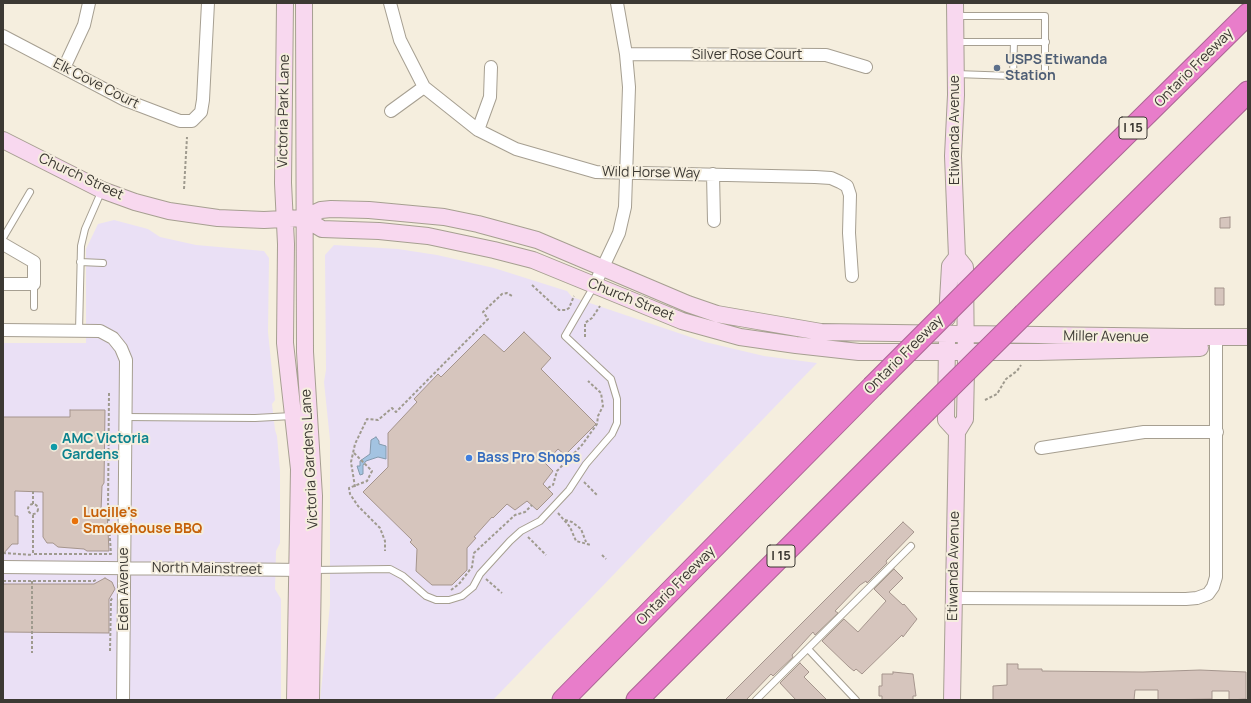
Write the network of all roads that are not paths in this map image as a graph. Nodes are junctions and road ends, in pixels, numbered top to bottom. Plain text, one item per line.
1 (88, 3) edge
2 (208, 3) edge
3 (285, 3) edge
4 (304, 3) edge
5 (390, 3) edge
6 (617, 3) edge
7 (955, 9) edge
8 (1248, 14) edge
9 (3, 36) edge
10 (956, 42) junction
11 (1014, 42) junction
12 (1046, 42) junction
13 (626, 54) junction
14 (491, 67) dead end
15 (866, 67) dead end
16 (64, 68) junction
17 (956, 74) junction
18 (1045, 77) dead end
19 (424, 87) junction
20 (1248, 92) edge
21 (391, 111) dead end
22 (478, 130) junction
23 (3, 140) edge
24 (627, 173) junction
25 (713, 174) junction
26 (102, 190) junction
27 (30, 192) dead end
28 (304, 218) junction
29 (285, 219) junction
30 (714, 221) dead end
31 (3, 238) edge
32 (3, 244) edge
33 (957, 257) junction
34 (80, 262) junction
35 (103, 263) dead end
36 (602, 267) junction
37 (852, 276) dead end
38 (3, 284) edge
39 (34, 284) junction
40 (594, 286) junction
41 (34, 307) dead end
42 (3, 330) edge
43 (79, 331) junction
44 (947, 334) junction
45 (965, 335) junction
46 (1248, 337) edge
47 (1216, 342) junction
48 (1248, 348) edge
49 (947, 351) junction
50 (965, 352) junction
51 (293, 415) junction
52 (125, 417) junction
53 (957, 432) junction
54 (1217, 432) junction
55 (1041, 448) dead end
56 (911, 546) dead end
57 (3, 567) edge
58 (125, 568) junction
59 (297, 570) junction
60 (314, 570) junction
61 (953, 598) junction
62 (808, 649) junction
63 (123, 700) edge
64 (295, 700) edge
65 (311, 700) edge
66 (564, 700) edge
67 (637, 700) edge
68 (756, 700) edge
69 (856, 700) edge
70 (952, 700) edge

1 - 16 street
2 - 16 street, Elk Cove Court
3 - 29 main road, Victoria Park Lane
4 - 28 main road, Victoria Park Lane
5 - 19 street, Wild Horse Way
6 - 13 street
7 - 10 main road, Etiwanda Avenue
7 - 12 lane
8 - 66 highway, Ontario Freeway / I 15, bridge
9 - 16 street, Elk Cove Court
10 - 11 lane
10 - 17 main road, Etiwanda Avenue
11 - 12 lane
11 - 17 lane
12 - 18 lane
13 - 15 street, Silver Rose Court
13 - 24 street
14 - 22 street
17 - 33 main road, Etiwanda Avenue
19 - 21 street
19 - 22 street, Wild Horse Way
20 - 67 highway, I 15, bridge
22 - 24 street, Wild Horse Way
23 - 26 main road, Church Street
24 - 25 street, Wild Horse Way
24 - 36 street
25 - 30 street
25 - 37 street, Wild Horse Way
26 - 29 main road, Church Street
26 - 34 lane
27 - 31 lane
28 - 29 main road, Church Street
28 - 36 main road, Church Street
28 - 40 main road, Church Street
28 - 60 main road, Victoria Gardens Lane
29 - 51 main road, Victoria Gardens Lane
32 - 39 street
33 - 44 main road, Etiwanda Avenue
33 - 45 main road, Etiwanda Avenue
34 - 35 lane
34 - 43 lane
36 - 40 street
36 - 44 main road, Church Street
38 - 39 street
39 - 41 lane
40 - 49 main road, Church Street
40 - 60 lane
42 - 43 street
43 - 52 street, Eden Avenue
44 - 45 main road, Church Street
44 - 49 main road, Etiwanda Avenue
45 - 47 main road, Miller Avenue
45 - 50 main road, Etiwanda Avenue
46 - 47 main road, Miller Avenue
47 - 48 main road, Miller Avenue
47 - 50 main road, Miller Avenue
47 - 54 street
49 - 50 main road, Church Street
49 - 53 main road, Etiwanda Avenue
50 - 53 main road, Etiwanda Avenue
51 - 52 lane
51 - 59 main road, Victoria Gardens Lane
52 - 58 street, Eden Avenue
53 - 61 main road, Etiwanda Avenue
54 - 55 street
54 - 61 street
56 - 62 lane
57 - 58 street, North Mainstreet
58 - 59 street, North Mainstreet
58 - 63 street, Eden Avenue
59 - 60 street, North Mainstreet
59 - 64 main road, Victoria Gardens Lane
60 - 65 main road, Victoria Gardens Lane
61 - 70 main road, Etiwanda Avenue
62 - 68 lane
62 - 69 lane

